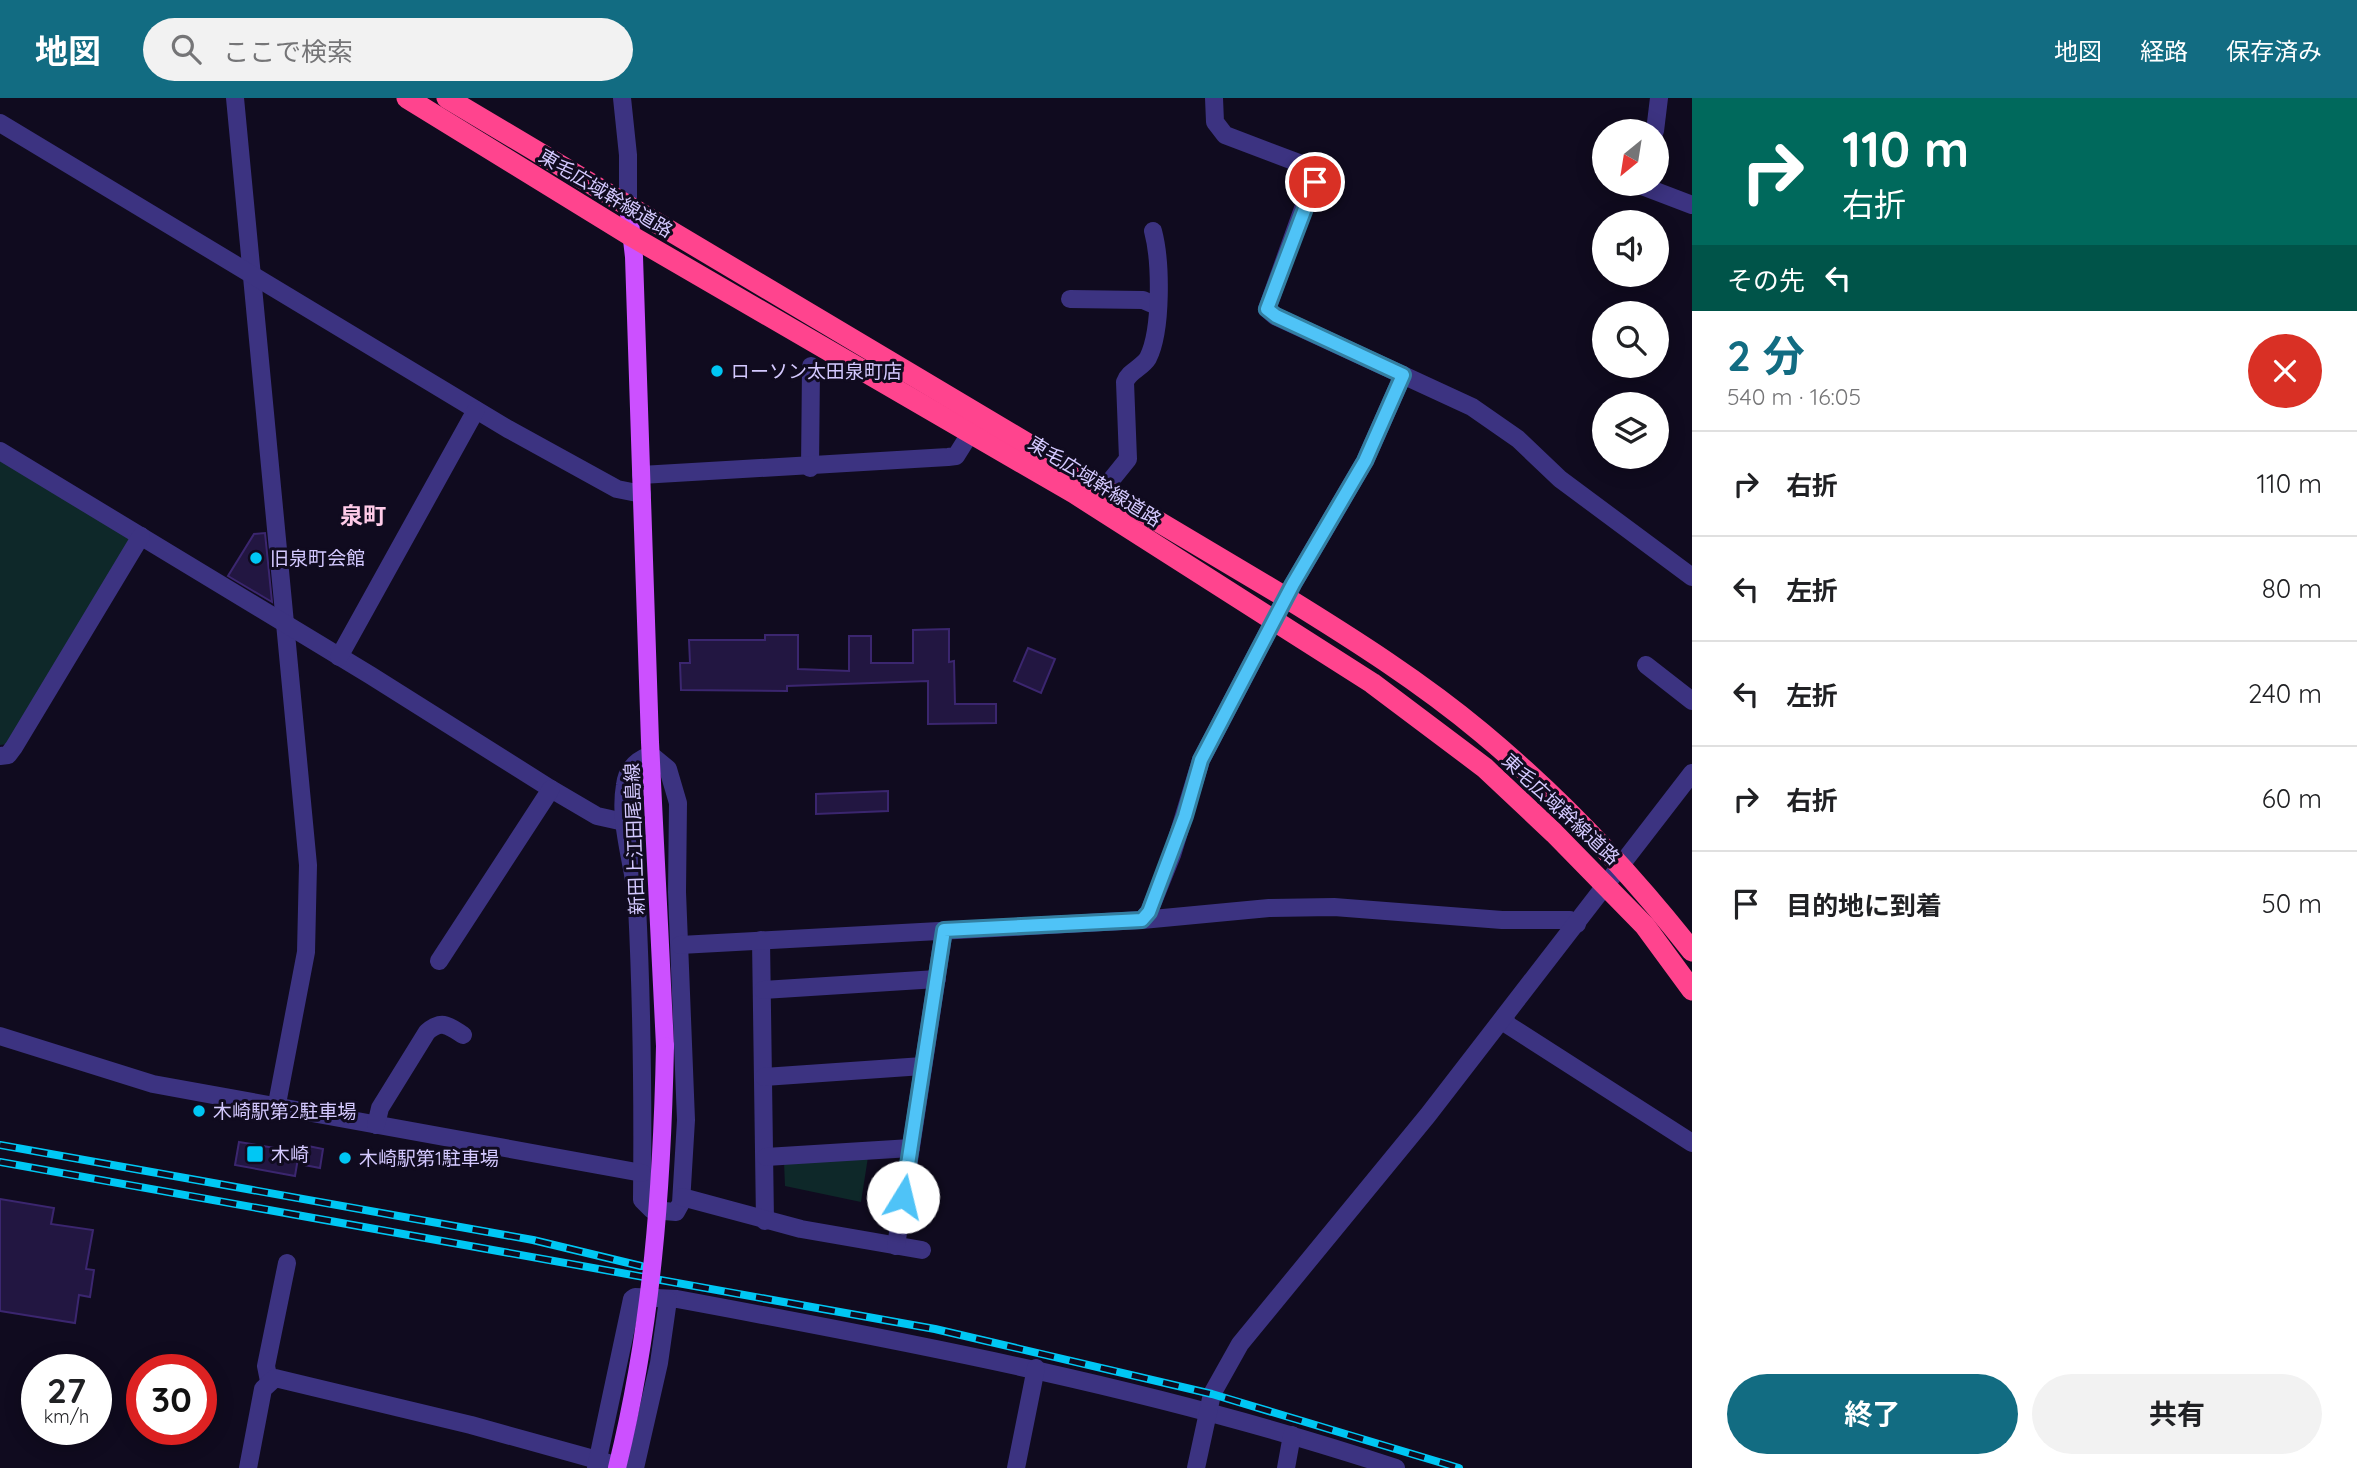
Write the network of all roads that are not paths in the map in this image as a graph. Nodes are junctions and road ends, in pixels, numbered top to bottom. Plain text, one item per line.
1 (235, 98) edge
2 (407, 98) edge
3 (447, 98) edge
4 (622, 98) edge
5 (1214, 98) edge
6 (1659, 98) edge
7 (1656, 119) edge
8 (0, 123) edge
9 (1668, 196) edge
10 (628, 205) junction
11 (1692, 205) edge
12 (1153, 231) dead end
13 (633, 237) junction
14 (252, 275) junction
15 (1070, 299) dead end
16 (1157, 306) junction
17 (811, 366) dead end
18 (1403, 375) junction
19 (477, 410) junction
20 (971, 432) junction
21 (0, 451) edge
22 (810, 468) junction
23 (641, 475) junction
24 (1103, 490) junction
25 (642, 494) junction
26 (141, 536) junction
27 (1191, 542) junction
28 (1692, 577) edge
29 (1286, 597) junction
30 (1274, 620) junction
31 (286, 625) junction
32 (339, 657) junction
33 (1646, 665) dead end
34 (1692, 701) edge
35 (651, 755) junction
36 (0, 756) edge
37 (1692, 773) edge
38 (551, 789) junction
39 (624, 821) junction
40 (1621, 866) junction
41 (1608, 885) junction
42 (1142, 920) junction
43 (1577, 924) junction
44 (944, 930) junction
45 (761, 940) junction
46 (680, 945) junction
47 (1692, 951) edge
48 (439, 961) dead end
49 (937, 979) junction
50 (763, 990) junction
51 (1692, 990) edge
52 (1504, 1017) junction
53 (463, 1035) dead end
54 (0, 1036) edge
55 (923, 1066) junction
56 (764, 1077) junction
57 (276, 1109) junction
58 (376, 1125) junction
59 (1692, 1143) edge
60 (911, 1148) junction
61 (766, 1157) junction
62 (642, 1173) junction
63 (682, 1197) junction
64 (765, 1221) junction
65 (895, 1246) junction
66 (922, 1251) dead end
67 (287, 1263) dead end
68 (668, 1300) junction
69 (1037, 1368) junction
70 (269, 1381) junction
71 (1208, 1410) junction
72 (1292, 1435) junction
73 (597, 1464) edge
74 (248, 1468) edge
75 (617, 1468) edge
76 (625, 1468) edge
77 (635, 1468) edge
78 (1016, 1468) edge
79 (1196, 1468) edge
80 (1286, 1468) edge
81 (1396, 1468) edge

1 - 14 street
2 - 13 highway, 東毛広域幹線道路
3 - 10 highway, 東毛広域幹線道路
4 - 10 street
5 - 18 street
6 - 7 street
8 - 14 street
9 - 11 street
10 - 13 main road, 新田上江田尾島線
10 - 24 highway, 東毛広域幹線道路
12 - 16 street
13 - 20 highway, 東毛広域幹線道路
13 - 23 main road, 新田上江田尾島線
14 - 19 street
14 - 31 street
15 - 16 street
16 - 24 street
17 - 22 street
18 - 28 street
18 - 29 street
19 - 25 street
19 - 32 street
20 - 22 street
20 - 30 highway, 東毛広域幹線道路
21 - 26 street
22 - 23 street
23 - 25 main road, 新田上江田尾島線
24 - 27 highway, 東毛広域幹線道路
25 - 35 main road, 新田上江田尾島線
26 - 31 street
26 - 36 street
27 - 29 highway, 東毛広域幹線道路
27 - 30 highway
29 - 30 street
29 - 40 highway, 東毛広域幹線道路
30 - 41 highway, 東毛広域幹線道路
30 - 42 street
31 - 32 street
31 - 57 street
32 - 38 street
33 - 34 street
35 - 39 street
35 - 46 street
35 - 75 main road, 新田上江田尾島線, bridge
37 - 40 street
38 - 39 street
38 - 48 street
39 - 62 street
40 - 41 street
40 - 47 highway, 東毛広域幹線道路
41 - 43 street
41 - 51 highway, 東毛広域幹線道路
42 - 43 street
42 - 44 street
43 - 52 street
44 - 45 street
44 - 49 street
45 - 46 street
45 - 50 street
46 - 63 street
49 - 50 street
49 - 55 street
50 - 56 street
52 - 59 street
52 - 71 street
53 - 58 street
54 - 57 street
55 - 56 street
55 - 60 street
56 - 61 street
57 - 58 street
58 - 62 street
60 - 61 street
60 - 65 street
61 - 64 street
62 - 63 street
63 - 64 street
64 - 65 street
65 - 66 street
67 - 70 street
68 - 69 street
68 - 73 street
68 - 77 street
69 - 71 street
69 - 78 street
70 - 73 street
70 - 74 street
71 - 72 street
71 - 79 street
72 - 80 street
72 - 81 street
73 - 76 street

